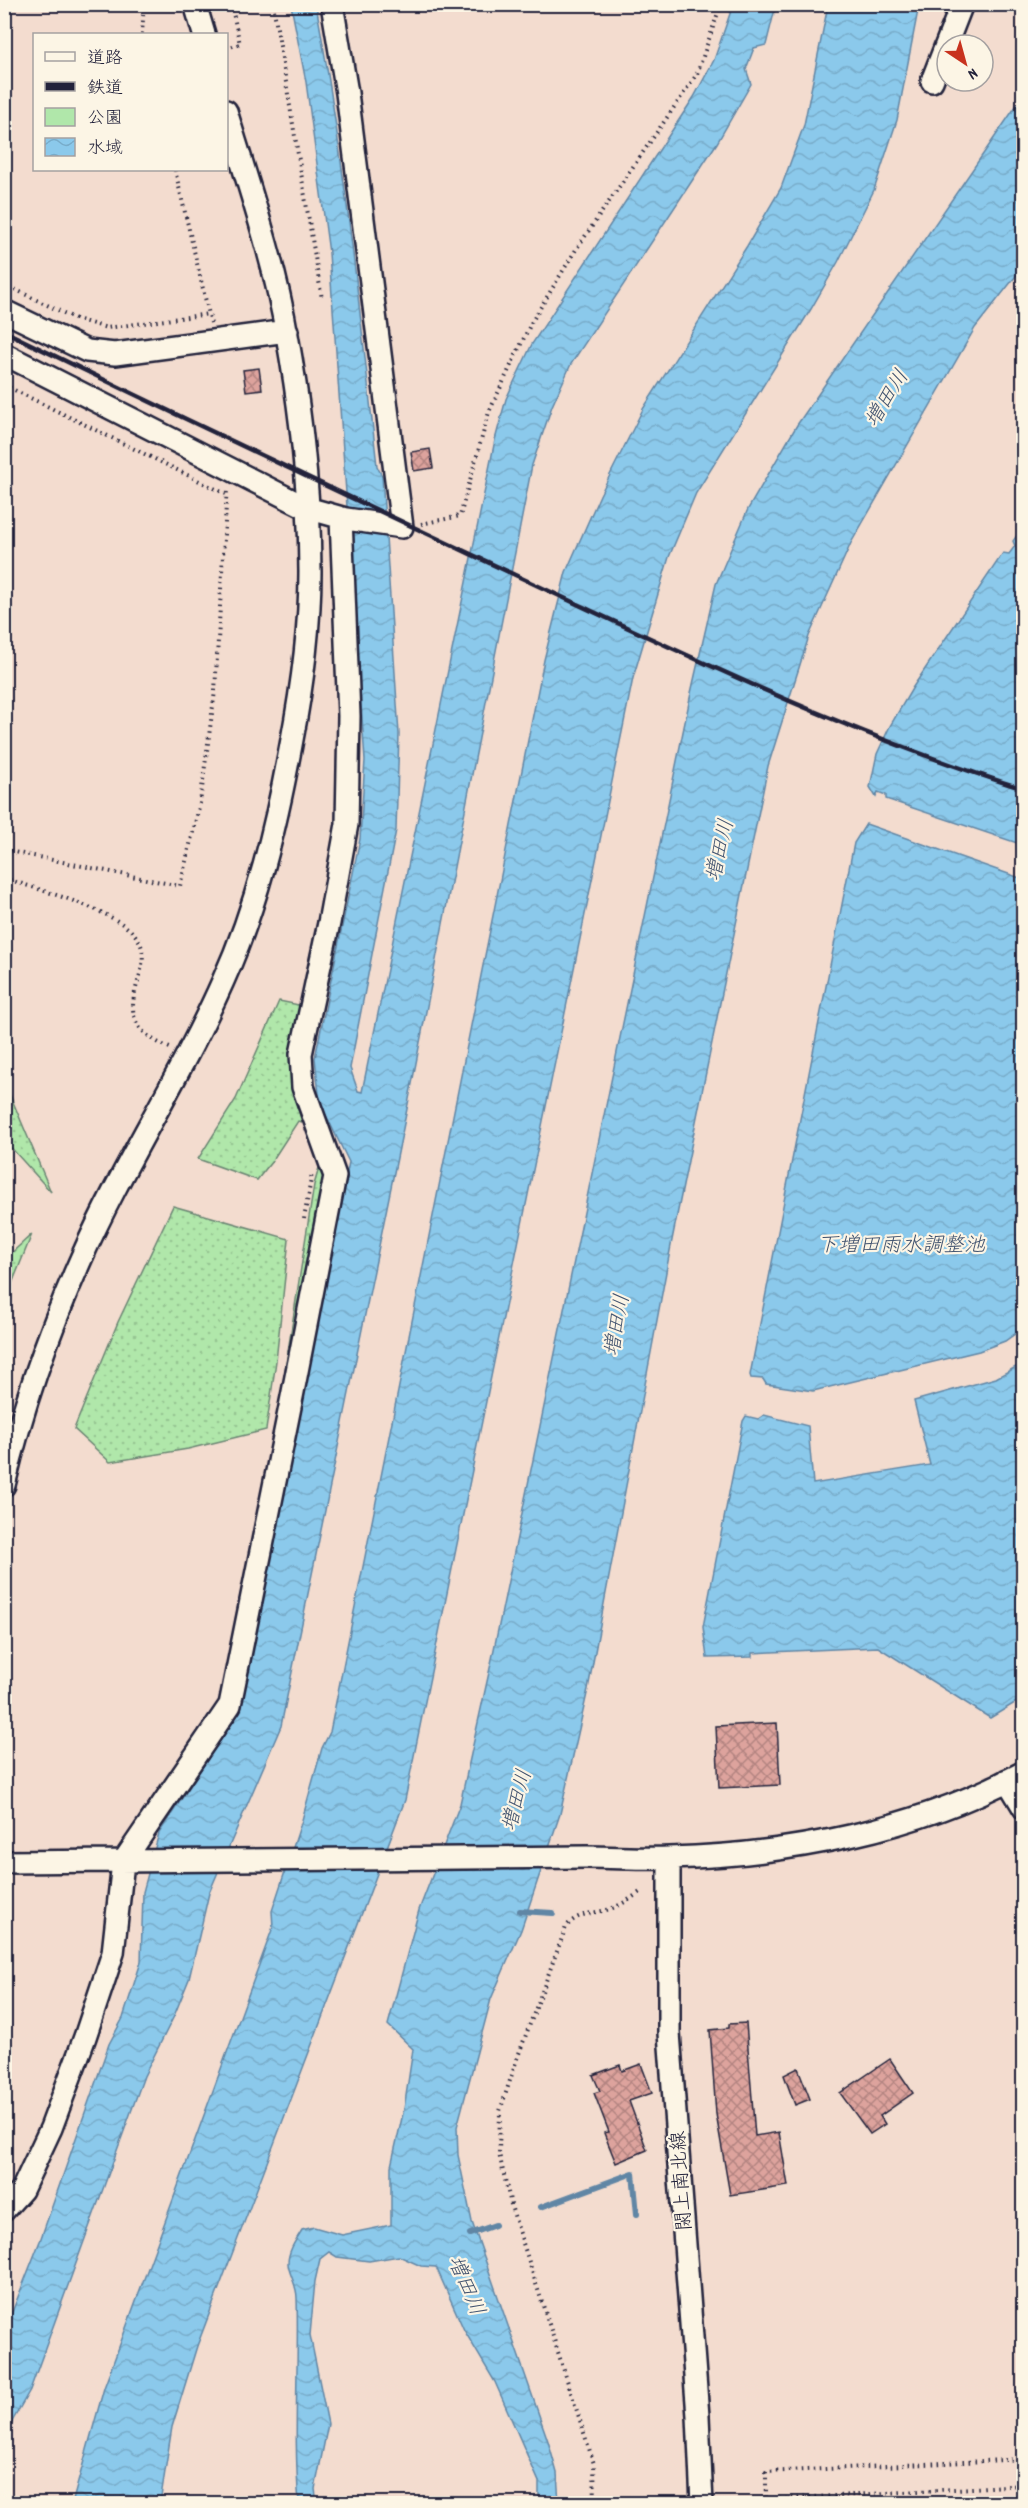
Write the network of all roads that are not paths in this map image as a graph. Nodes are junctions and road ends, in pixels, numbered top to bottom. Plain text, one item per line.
1 (195, 4) edge
2 (332, 4) edge
3 (962, 4) edge
4 (204, 33) edge
5 (932, 81) dead end
6 (228, 118) edge
7 (4, 311) edge
8 (287, 331) junction
9 (4, 354) edge
10 (307, 508) junction
11 (343, 519) junction
12 (4, 1485) edge
13 (1015, 1776) edge
14 (1023, 1808) edge
15 (669, 1858) junction
16 (4, 1862) edge
17 (129, 1862) junction
18 (4, 2210) edge
19 (702, 2504) edge

1 - 4 street
2 - 11 street
3 - 5 street
6 - 8 street
7 - 8 street
8 - 10 street
9 - 10 street
10 - 11 street
10 - 12 street
11 - 17 street
13 - 14 street
13 - 15 street
15 - 17 street
15 - 19 street, 閖上南北線
16 - 17 street
17 - 18 street

